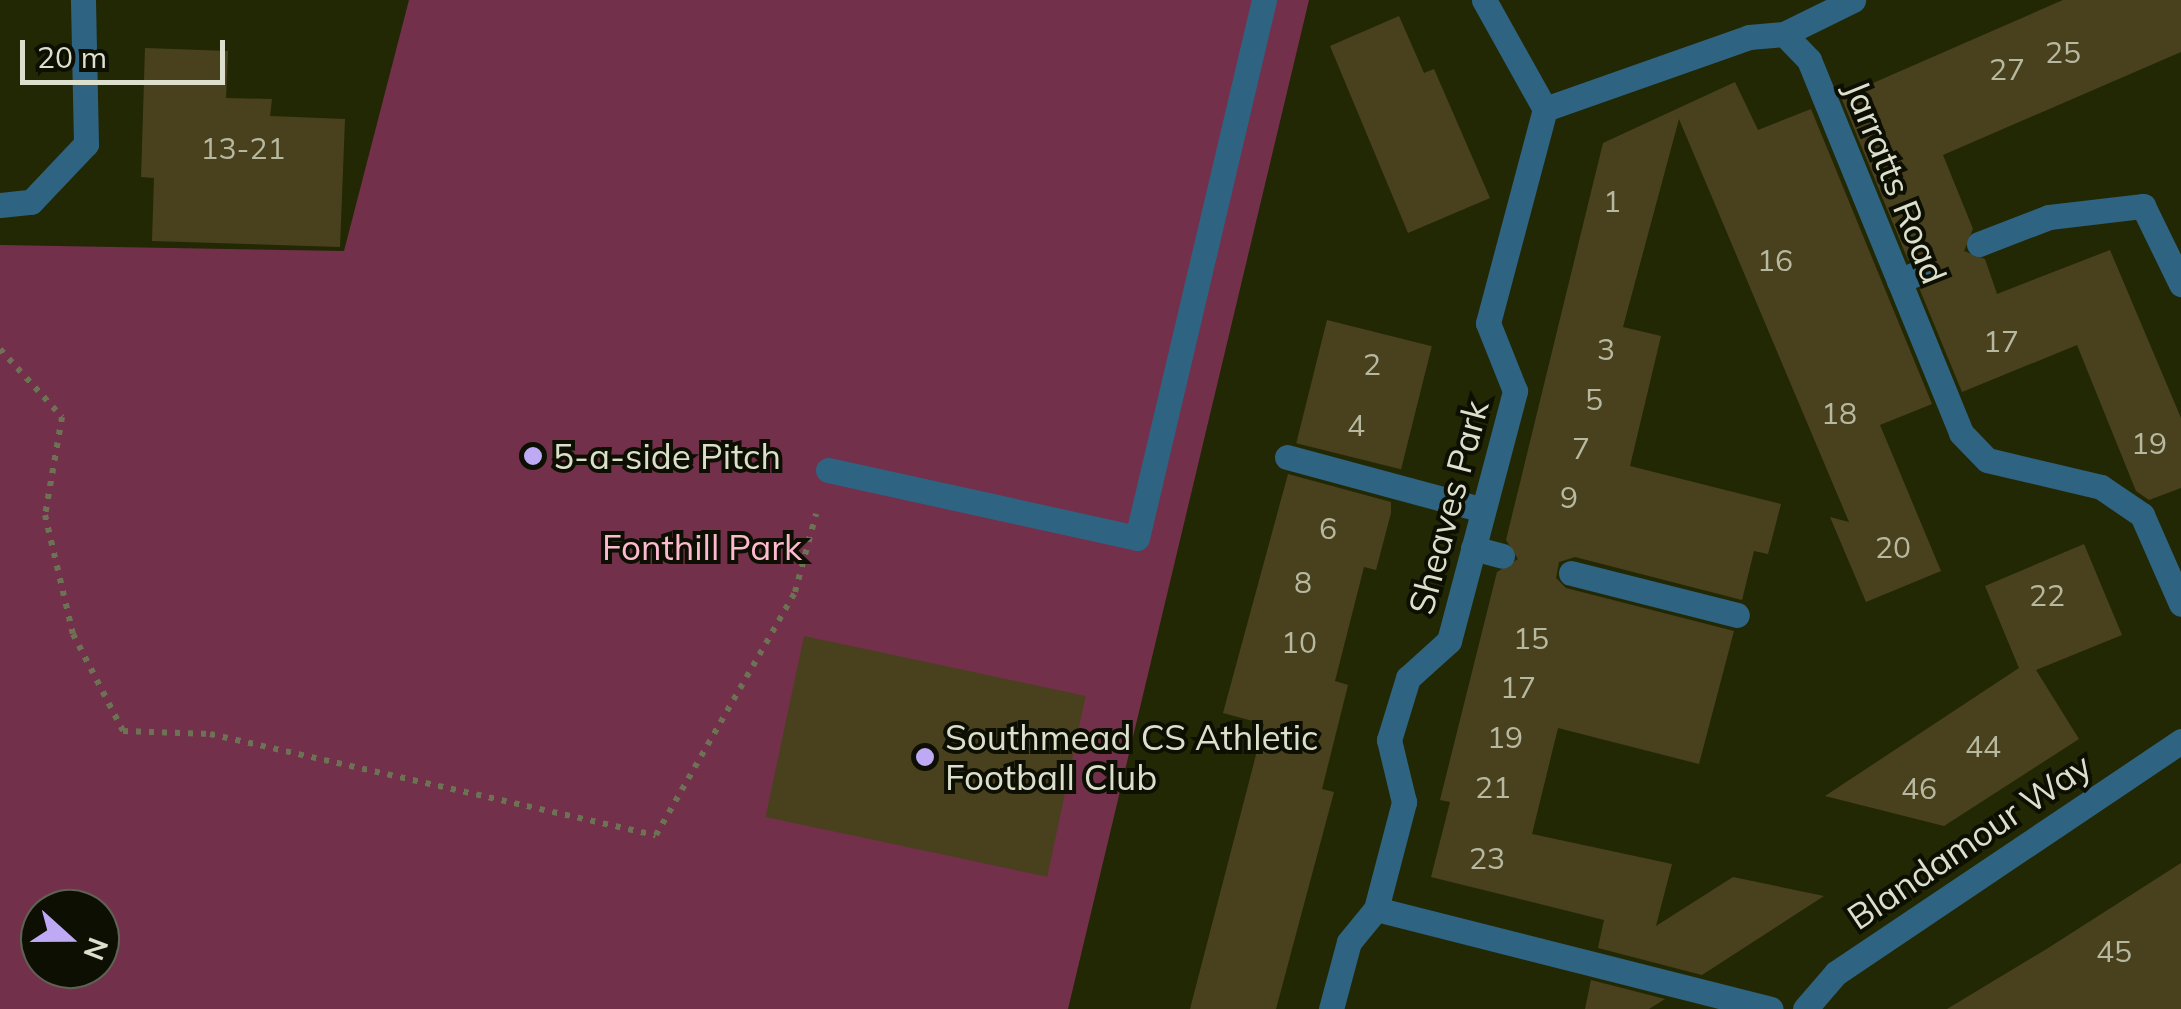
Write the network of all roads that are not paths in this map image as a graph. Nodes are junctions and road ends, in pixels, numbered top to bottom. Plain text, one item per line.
1 (83, 0) edge
2 (1264, 0) edge
3 (1484, 0) edge
4 (1853, 0) edge
5 (1784, 34) junction
6 (1545, 109) junction
7 (0, 204) edge
8 (1979, 244) dead end
9 (2181, 284) edge
10 (1287, 456) dead end
11 (828, 470) road end
12 (1483, 510) junction
13 (1473, 548) junction
14 (1502, 556) dead end
15 (1571, 574) dead end
16 (2181, 604) edge
17 (1738, 615) dead end
18 (2181, 740) edge
19 (1376, 910) junction
20 (1331, 1009) edge
21 (1771, 1009) edge
22 (1805, 1009) edge

1 - 7 street
2 - 11 street
3 - 6 street
4 - 5 street
5 - 6 street
5 - 16 street, Jarratts Road
6 - 12 street, Sheaves Park
8 - 9 street
10 - 12 street
12 - 13 street, Sheaves Park
13 - 14 street
13 - 19 street, Sheaves Park
15 - 17 street
18 - 22 street, Blandamour Way
19 - 20 street, Sheaves Park
19 - 21 street

